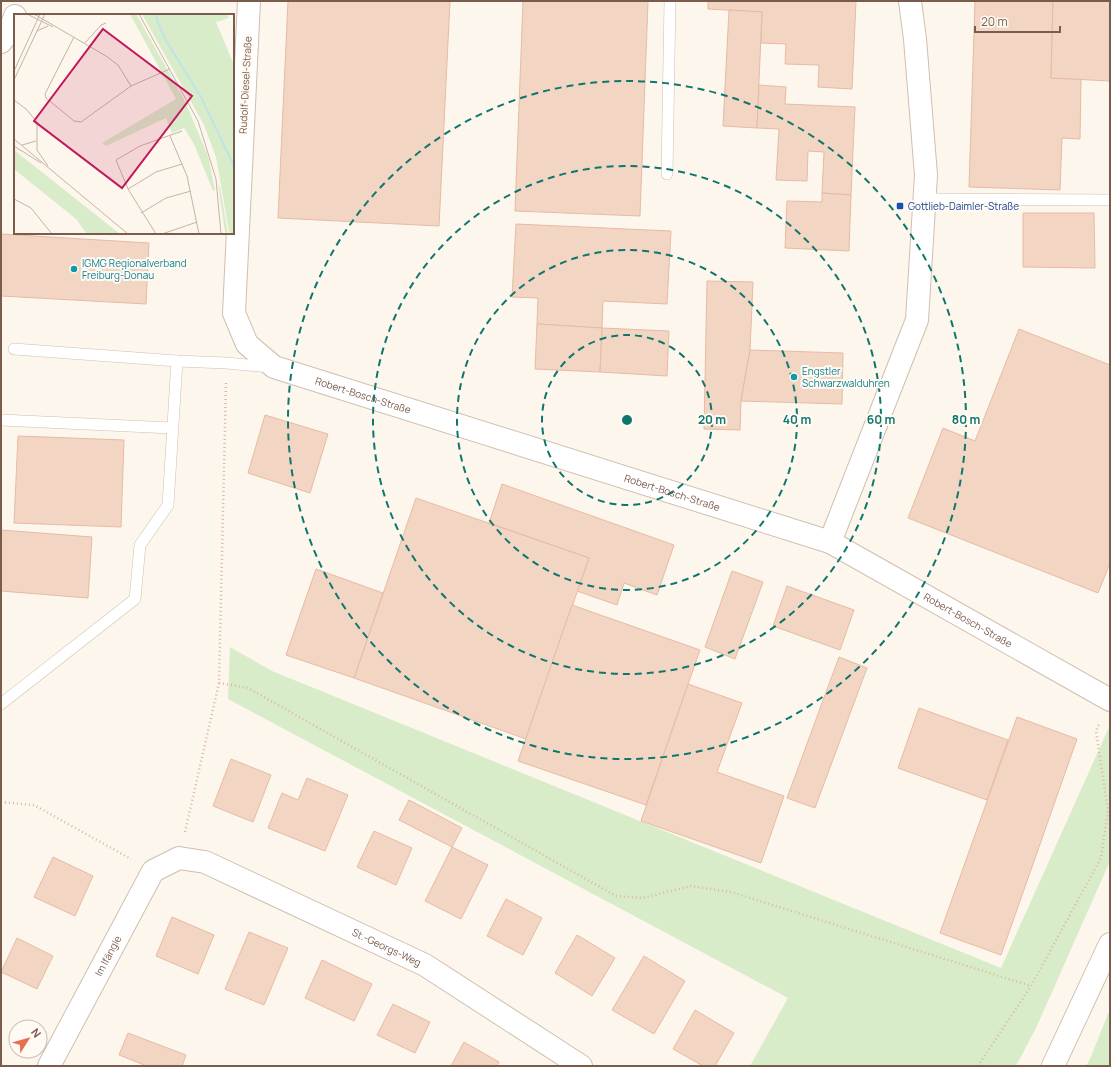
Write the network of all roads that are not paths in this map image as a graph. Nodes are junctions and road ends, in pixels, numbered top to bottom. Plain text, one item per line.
1 (20, 1) edge
2 (249, 1) edge
3 (670, 1) edge
4 (910, 1) edge
5 (15, 14) edge
6 (14, 18) edge
7 (1, 42) edge
8 (667, 174) dead end
9 (925, 199) junction
10 (1110, 200) edge
11 (234, 313) joint
12 (14, 349) dead end
13 (177, 361) junction
14 (274, 367) junction
15 (1, 420) edge
16 (172, 428) junction
17 (830, 542) junction
18 (1110, 700) edge
19 (1, 704) edge
20 (179, 858) joint
21 (1110, 944) edge
22 (49, 1066) edge
23 (581, 1066) edge
24 (1053, 1066) edge

1 - 5 street
2 - 11 street, Rudolf-Diesel-Straße
3 - 8 lane
4 - 9 street
6 - 7 street
9 - 10 lane
9 - 17 street
11 - 14 street, Robert-Bosch-Straße
12 - 13 lane
13 - 14 lane
13 - 16 lane
14 - 17 street, Robert-Bosch-Straße
15 - 16 lane
16 - 19 lane
17 - 18 street, Robert-Bosch-Straße
20 - 22 street, Im Ifängle
20 - 23 street, St.-Georgs-Weg
21 - 24 street

